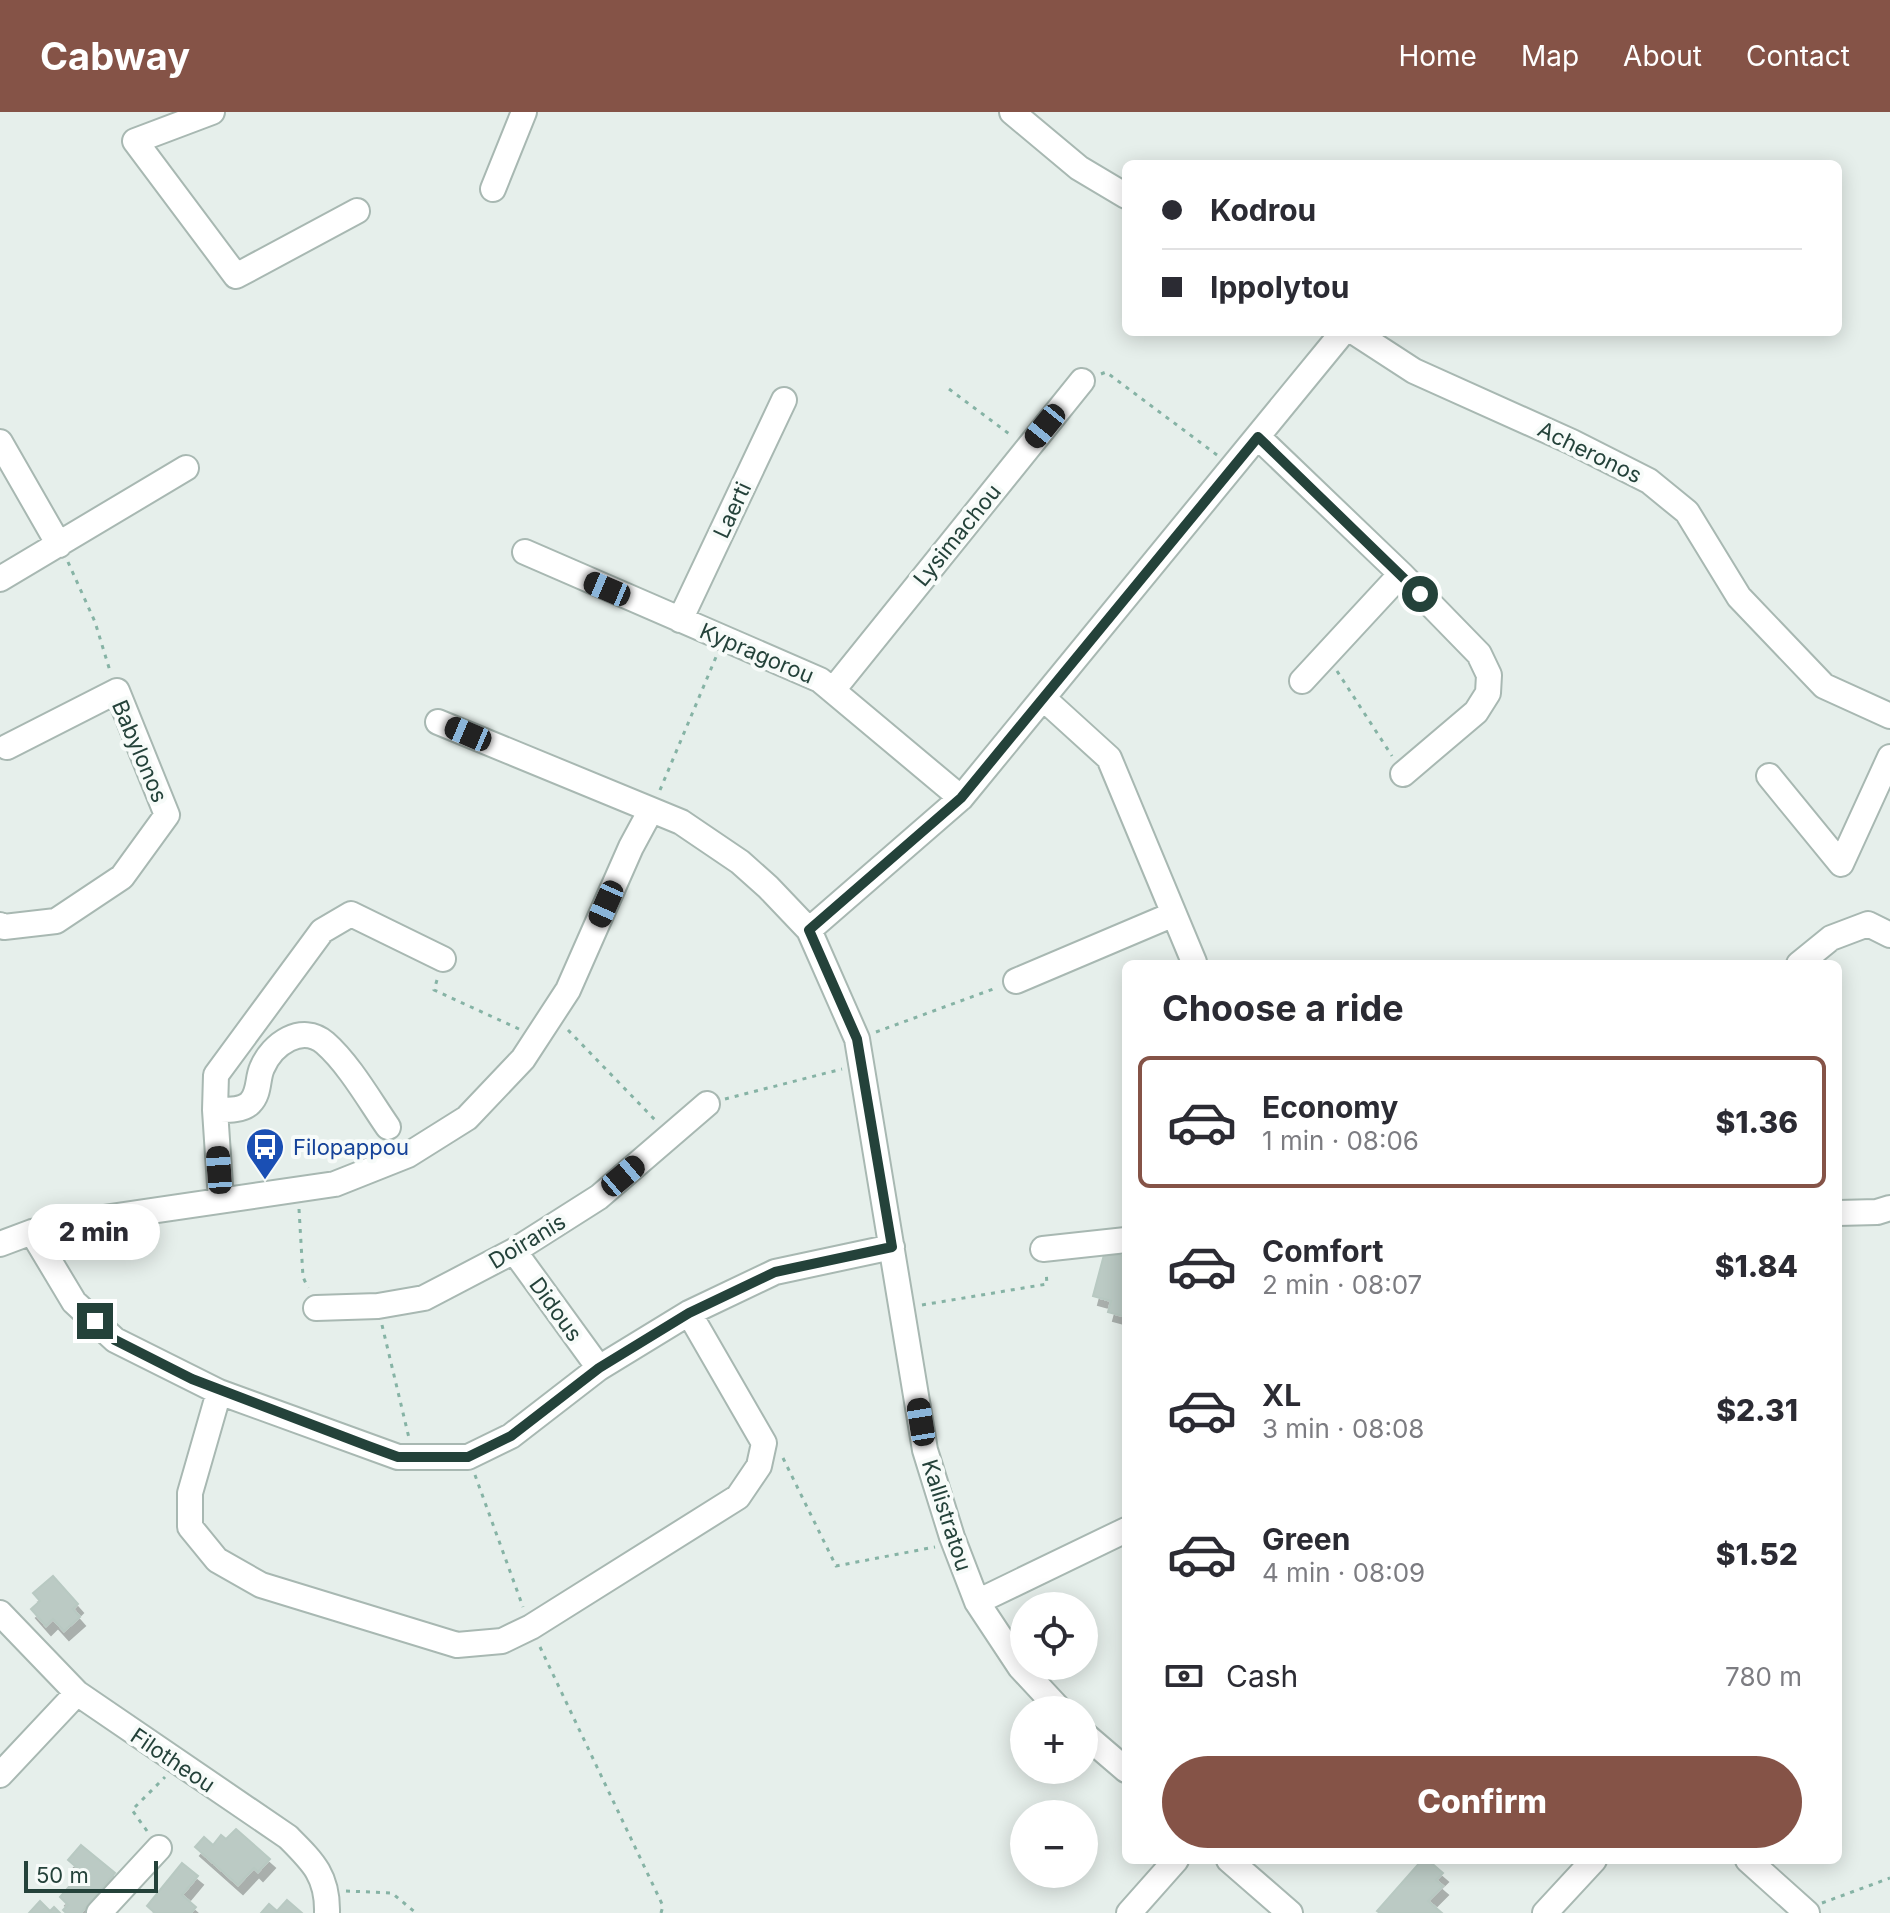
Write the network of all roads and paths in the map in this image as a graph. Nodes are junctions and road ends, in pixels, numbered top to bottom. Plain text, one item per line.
1 (212, 112) edge
2 (524, 112) edge
3 (1012, 112) edge
4 (493, 189) dead end
5 (1122, 194) edge
6 (357, 211) dead end
7 (1340, 336) edge
8 (1360, 336) edge
9 (1082, 381) joint
10 (949, 389) dead end
11 (784, 400) dead end
12 (1258, 437) junction
13 (0, 442) edge
14 (1027, 448) junction
15 (1233, 467) junction
16 (186, 468) dead end
17 (59, 545) junction
18 (525, 552) dead end
19 (1401, 574) junction
20 (0, 579) edge
21 (680, 620) junction
22 (724, 639) junction
23 (1326, 655) junction
24 (1302, 681) dead end
25 (833, 690) junction
26 (117, 691) junction
27 (1043, 698) junction
28 (1890, 716) edge
29 (438, 722) dead end
30 (7, 747) dead end
31 (1890, 757) edge
32 (1403, 774) joint
33 (1769, 776) dead end
34 (961, 798) junction
35 (651, 810) junction
36 (1174, 914) junction
37 (0, 925) edge
38 (809, 930) junction
39 (1890, 935) edge
40 (443, 959) joint
41 (1193, 960) edge
42 (1804, 960) edge
43 (1016, 981) joint
44 (552, 1014) junction
45 (537, 1038) junction
46 (857, 1039) junction
47 (861, 1065) junction
48 (707, 1104) joint
49 (215, 1110) junction
50 (388, 1127) dead end
51 (671, 1136) junction
52 (298, 1189) junction
53 (221, 1200) junction
54 (1890, 1208) edge
55 (1842, 1213) edge
56 (32, 1232) junction
57 (1122, 1240) edge
58 (0, 1244) edge
59 (892, 1247) junction
60 (1043, 1249) joint
61 (514, 1251) junction
62 (378, 1306) junction
63 (316, 1308) joint
64 (902, 1309) junction
65 (689, 1313) junction
66 (599, 1368) junction
67 (219, 1392) junction
68 (762, 1453) junction
69 (414, 1457) junction
70 (468, 1457) junction
71 (1122, 1532) edge
72 (954, 1544) junction
73 (977, 1602) junction
74 (0, 1613) edge
75 (531, 1627) junction
76 (77, 1693) junction
77 (1047, 1696) edge
78 (1098, 1746) edge
79 (178, 1763) junction
80 (1122, 1767) edge
81 (0, 1775) edge
82 (159, 1848) joint
83 (1172, 1864) edge
84 (1234, 1864) edge
85 (1590, 1864) edge
86 (1752, 1864) edge
87 (1890, 1878) edge
88 (327, 1902) edge
89 (1806, 1912) edge
90 (99, 1913) edge
91 (416, 1913) edge
92 (661, 1913) edge
93 (1129, 1913) edge
94 (1290, 1913) edge
95 (1545, 1913) edge

1 - 6 street
2 - 4 street
3 - 5 street
7 - 12 street
8 - 28 street, Acheronos
9 - 14 street, Lysimachou
9 - 15 path
10 - 14 path
11 - 21 street, Laerti
12 - 15 street
12 - 19 street
13 - 17 street
14 - 25 street, Lysimachou
15 - 27 street
16 - 17 street
17 - 20 street
17 - 26 path
18 - 21 street, Kypragorou
19 - 23 street
19 - 32 street
21 - 22 street, Kypragorou
22 - 25 street, Kypragorou
22 - 35 path
23 - 24 street
23 - 32 path
25 - 34 street, Kypragorou
26 - 30 street, Babylonos
26 - 37 street, Babylonos
27 - 34 street
27 - 36 street
29 - 35 street, Kallistratou
31 - 33 street
34 - 38 street
35 - 38 street, Kallistratou
35 - 44 street
36 - 41 street
36 - 43 street
38 - 46 street, Kallistratou
39 - 42 street
40 - 45 path
40 - 49 street
43 - 46 path
44 - 45 street
44 - 51 path
45 - 52 street
46 - 47 street, Kallistratou
47 - 48 path
47 - 59 street, Kallistratou
48 - 51 street, Doiranis
49 - 50 street
49 - 53 street
51 - 61 street, Doiranis
52 - 53 street
52 - 63 path
53 - 56 street
54 - 55 street
56 - 58 street
56 - 67 street
57 - 60 street
59 - 64 street, Kallistratou
59 - 65 street
60 - 64 path
61 - 62 street, Doiranis
61 - 66 street, Didous
62 - 63 street, Doiranis
62 - 69 path
64 - 72 street, Kallistratou
65 - 66 street
65 - 68 street
66 - 70 street
67 - 69 street
67 - 75 street
68 - 72 path
68 - 75 street
69 - 70 street
70 - 75 path
71 - 73 street
72 - 73 street, Kallistratou
73 - 77 street, Kallistratou
74 - 76 street, Filotheou
75 - 92 path
76 - 79 street, Filotheou
76 - 81 street
78 - 80 street
79 - 82 path
79 - 88 street, Filotheou
82 - 90 street
83 - 93 street
84 - 94 street
85 - 95 street
86 - 89 street
87 - 89 path
88 - 91 path

